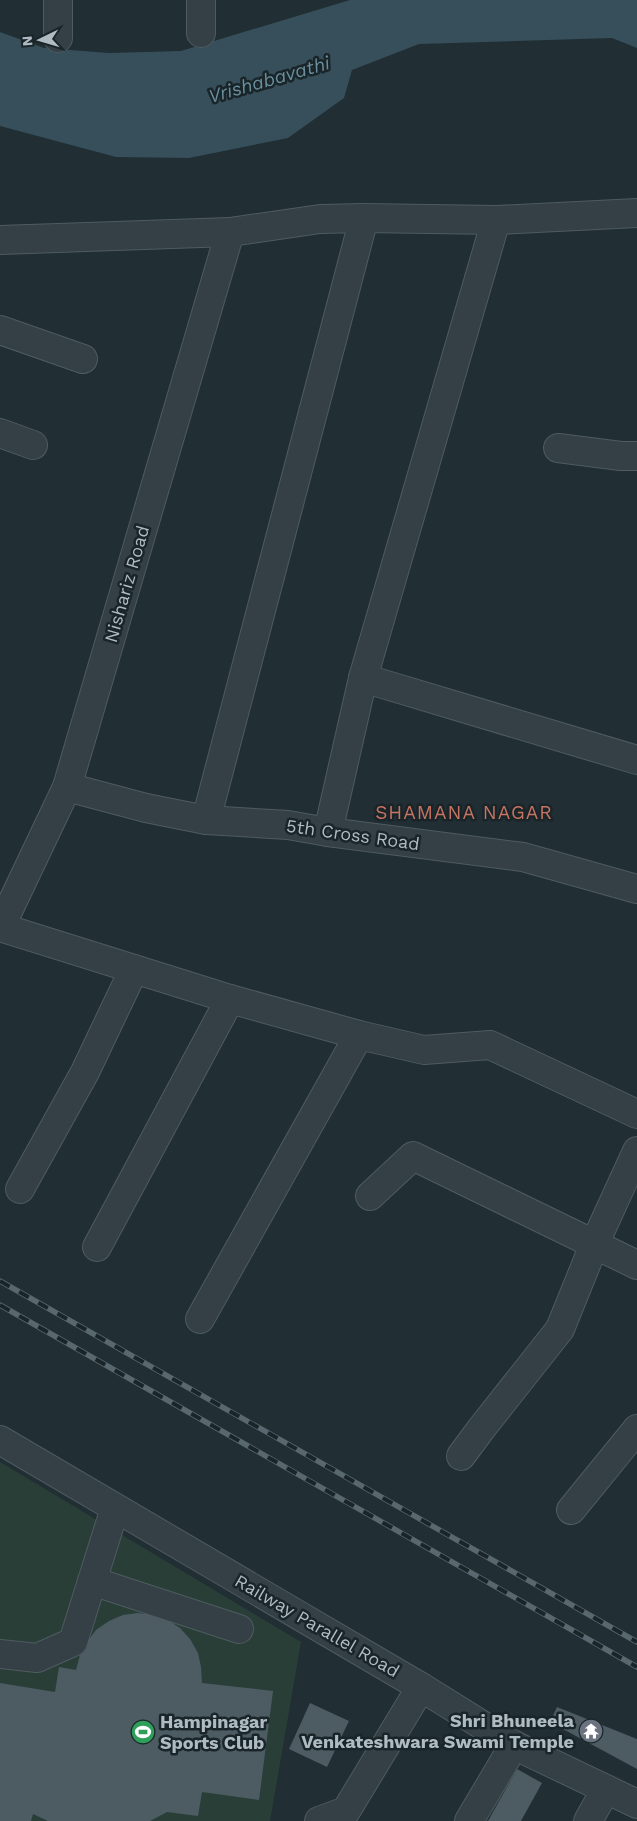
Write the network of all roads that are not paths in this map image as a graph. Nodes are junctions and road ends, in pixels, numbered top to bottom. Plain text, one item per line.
1 (58, 0) edge
2 (201, 0) edge
3 (201, 32) dead end
4 (58, 38) dead end
5 (637, 213) edge
6 (364, 218) junction
7 (496, 220) junction
8 (230, 232) junction
9 (0, 240) edge
10 (0, 330) edge
11 (83, 359) dead end
12 (0, 433) edge
13 (33, 445) dead end
14 (558, 448) dead end
15 (637, 456) edge
16 (362, 678) junction
17 (637, 760) edge
18 (67, 787) junction
19 (206, 820) junction
20 (328, 832) junction
21 (637, 889) edge
22 (0, 927) edge
23 (134, 968) junction
24 (230, 998) junction
25 (359, 1035) junction
26 (637, 1114) edge
27 (637, 1151) edge
28 (20, 1190) dead end
29 (370, 1196) dead end
30 (594, 1245) junction
31 (97, 1247) dead end
32 (637, 1265) edge
33 (200, 1319) dead end
34 (637, 1429) edge
35 (0, 1440) edge
36 (461, 1456) dead end
37 (115, 1508) junction
38 (572, 1510) dead end
39 (92, 1581) junction
40 (239, 1629) dead end
41 (0, 1654) edge
42 (421, 1687) junction
43 (514, 1745) junction
44 (606, 1789) junction
45 (637, 1804) edge
46 (345, 1816) edge
47 (319, 1821) edge
48 (469, 1821) edge
49 (588, 1821) edge

1 - 4 street
2 - 3 street
5 - 7 street
6 - 7 street
6 - 8 street
6 - 19 street
7 - 16 street
8 - 9 street
8 - 18 street, Nishariz Road
10 - 11 street
12 - 13 street
14 - 15 street
16 - 17 street
16 - 20 street
18 - 19 street, 5th Cross Road
18 - 22 street, Nishariz Road
19 - 20 street, 5th Cross Road
20 - 21 street, 5th Cross Road
22 - 23 street
23 - 24 street
23 - 28 street
24 - 25 street
24 - 31 street
25 - 26 street
25 - 33 street
27 - 30 street
29 - 30 street
30 - 32 street
30 - 36 street
34 - 38 street
35 - 37 street, Railway Parallel Road
37 - 39 street
37 - 42 street, Railway Parallel Road
39 - 40 street
39 - 41 street
42 - 43 street, Railway Parallel Road
42 - 46 street
43 - 44 street, Railway Parallel Road
43 - 48 street
44 - 45 street, Railway Parallel Road
44 - 49 street
46 - 47 street

